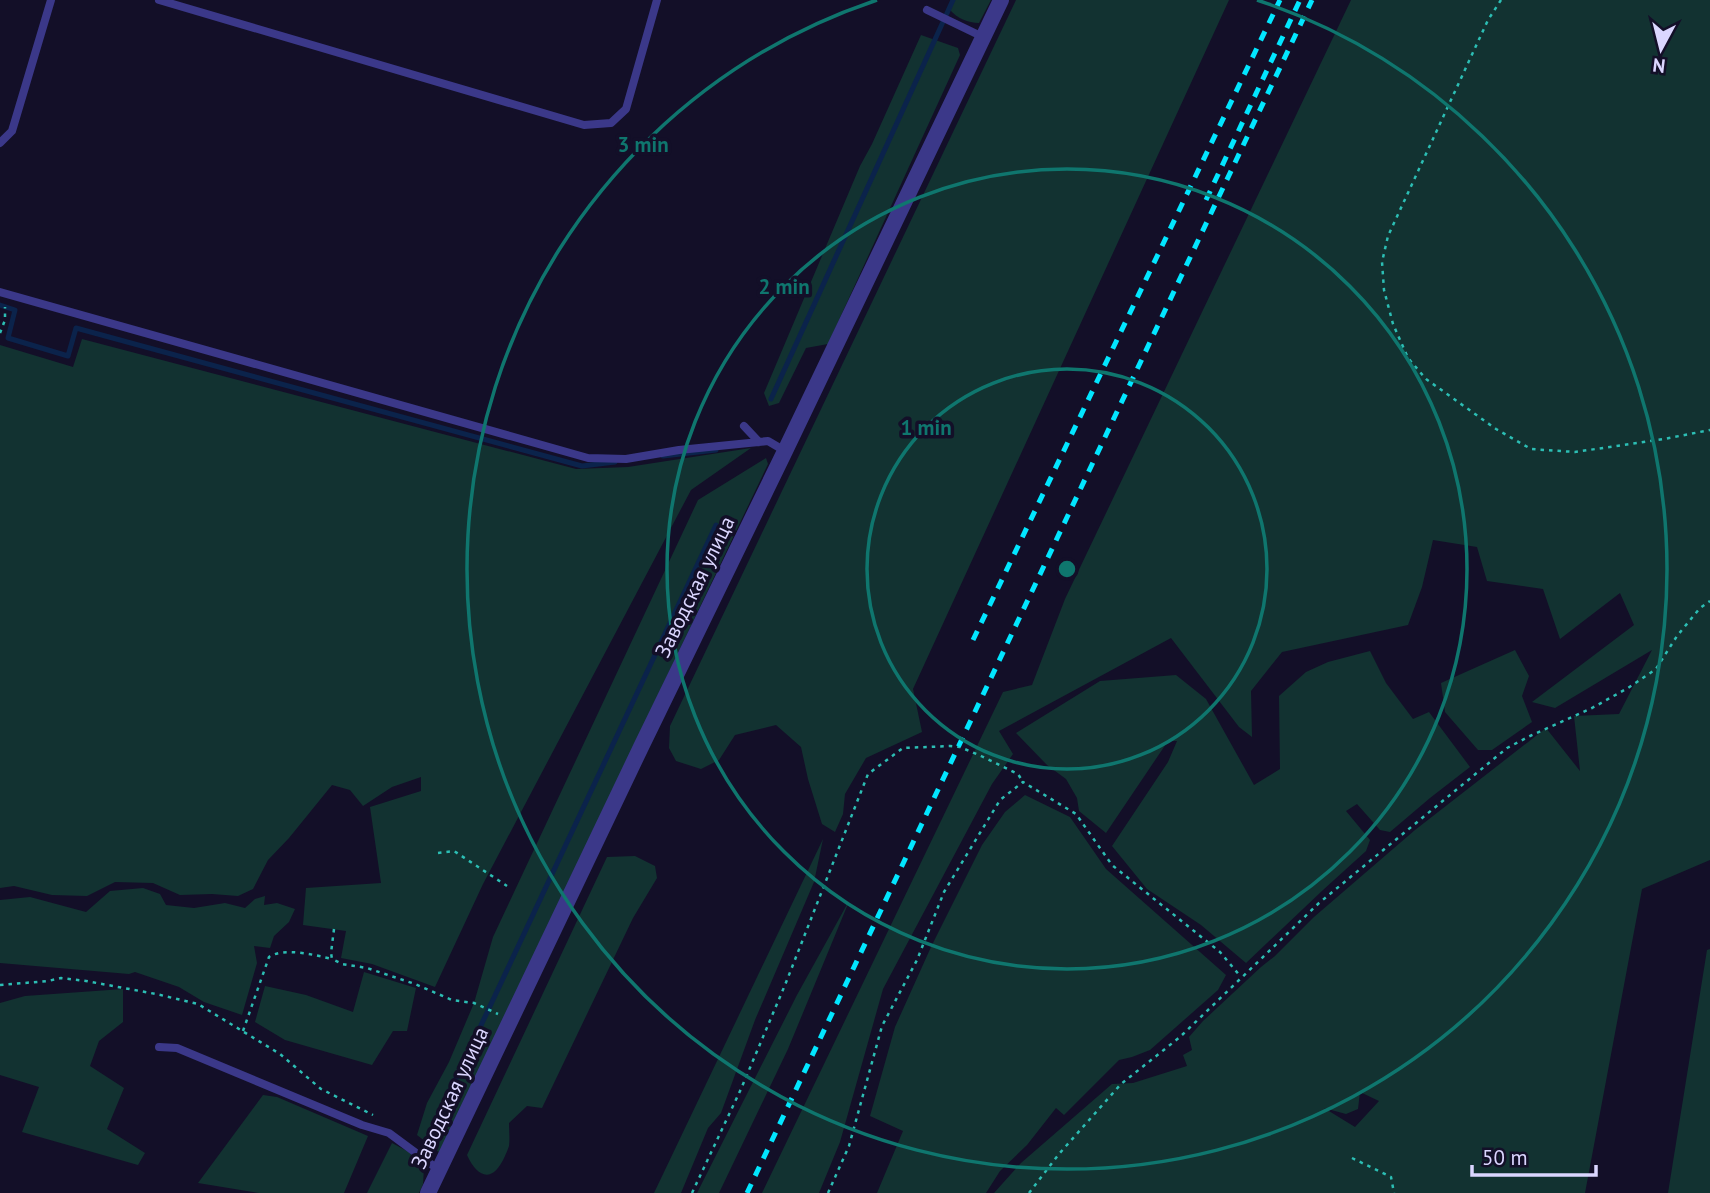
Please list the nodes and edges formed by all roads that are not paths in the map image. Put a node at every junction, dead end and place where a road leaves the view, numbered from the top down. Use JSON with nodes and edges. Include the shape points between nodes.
{"nodes":[{"id":1,"x":51,"y":0,"type":"edge"},
{"id":2,"x":159,"y":0,"type":"edge"},
{"id":3,"x":657,"y":0,"type":"edge"},
{"id":4,"x":1001,"y":0,"type":"edge"},
{"id":5,"x":927,"y":10,"type":"dead end"},
{"id":6,"x":983,"y":37,"type":"junction"},
{"id":7,"x":0,"y":143,"type":"edge"},
{"id":8,"x":3,"y":293,"type":"edge"},
{"id":9,"x":744,"y":426,"type":"dead end"},
{"id":10,"x":759,"y":442,"type":"junction"},
{"id":11,"x":785,"y":451,"type":"junction"},
{"id":12,"x":159,"y":1047,"type":"dead end"},
{"id":13,"x":439,"y":1170,"type":"junction"},
{"id":14,"x":431,"y":1192,"type":"edge"}],
"edges":[{"from":1,"to":7,"type":"lane","via":[[12,131]]},
{"from":2,"to":3,"type":"lane","via":[[584,125],[611,123],[626,109]]},
{"from":4,"to":6,"type":"street","name":"Заводская улица"},
{"from":5,"to":6,"type":"lane"},
{"from":6,"to":11,"type":"street","name":"Заводская улица"},
{"from":8,"to":10,"type":"lane","via":[[588,458],[626,459]]},
{"from":9,"to":10,"type":"lane"},
{"from":10,"to":11,"type":"lane","via":[[768,441]]},
{"from":11,"to":13,"type":"street","name":"Заводская улица"},
{"from":12,"to":13,"type":"lane","via":[[177,1048],[389,1133]]},
{"from":13,"to":14,"type":"street","name":"Заводская улица"}]}
